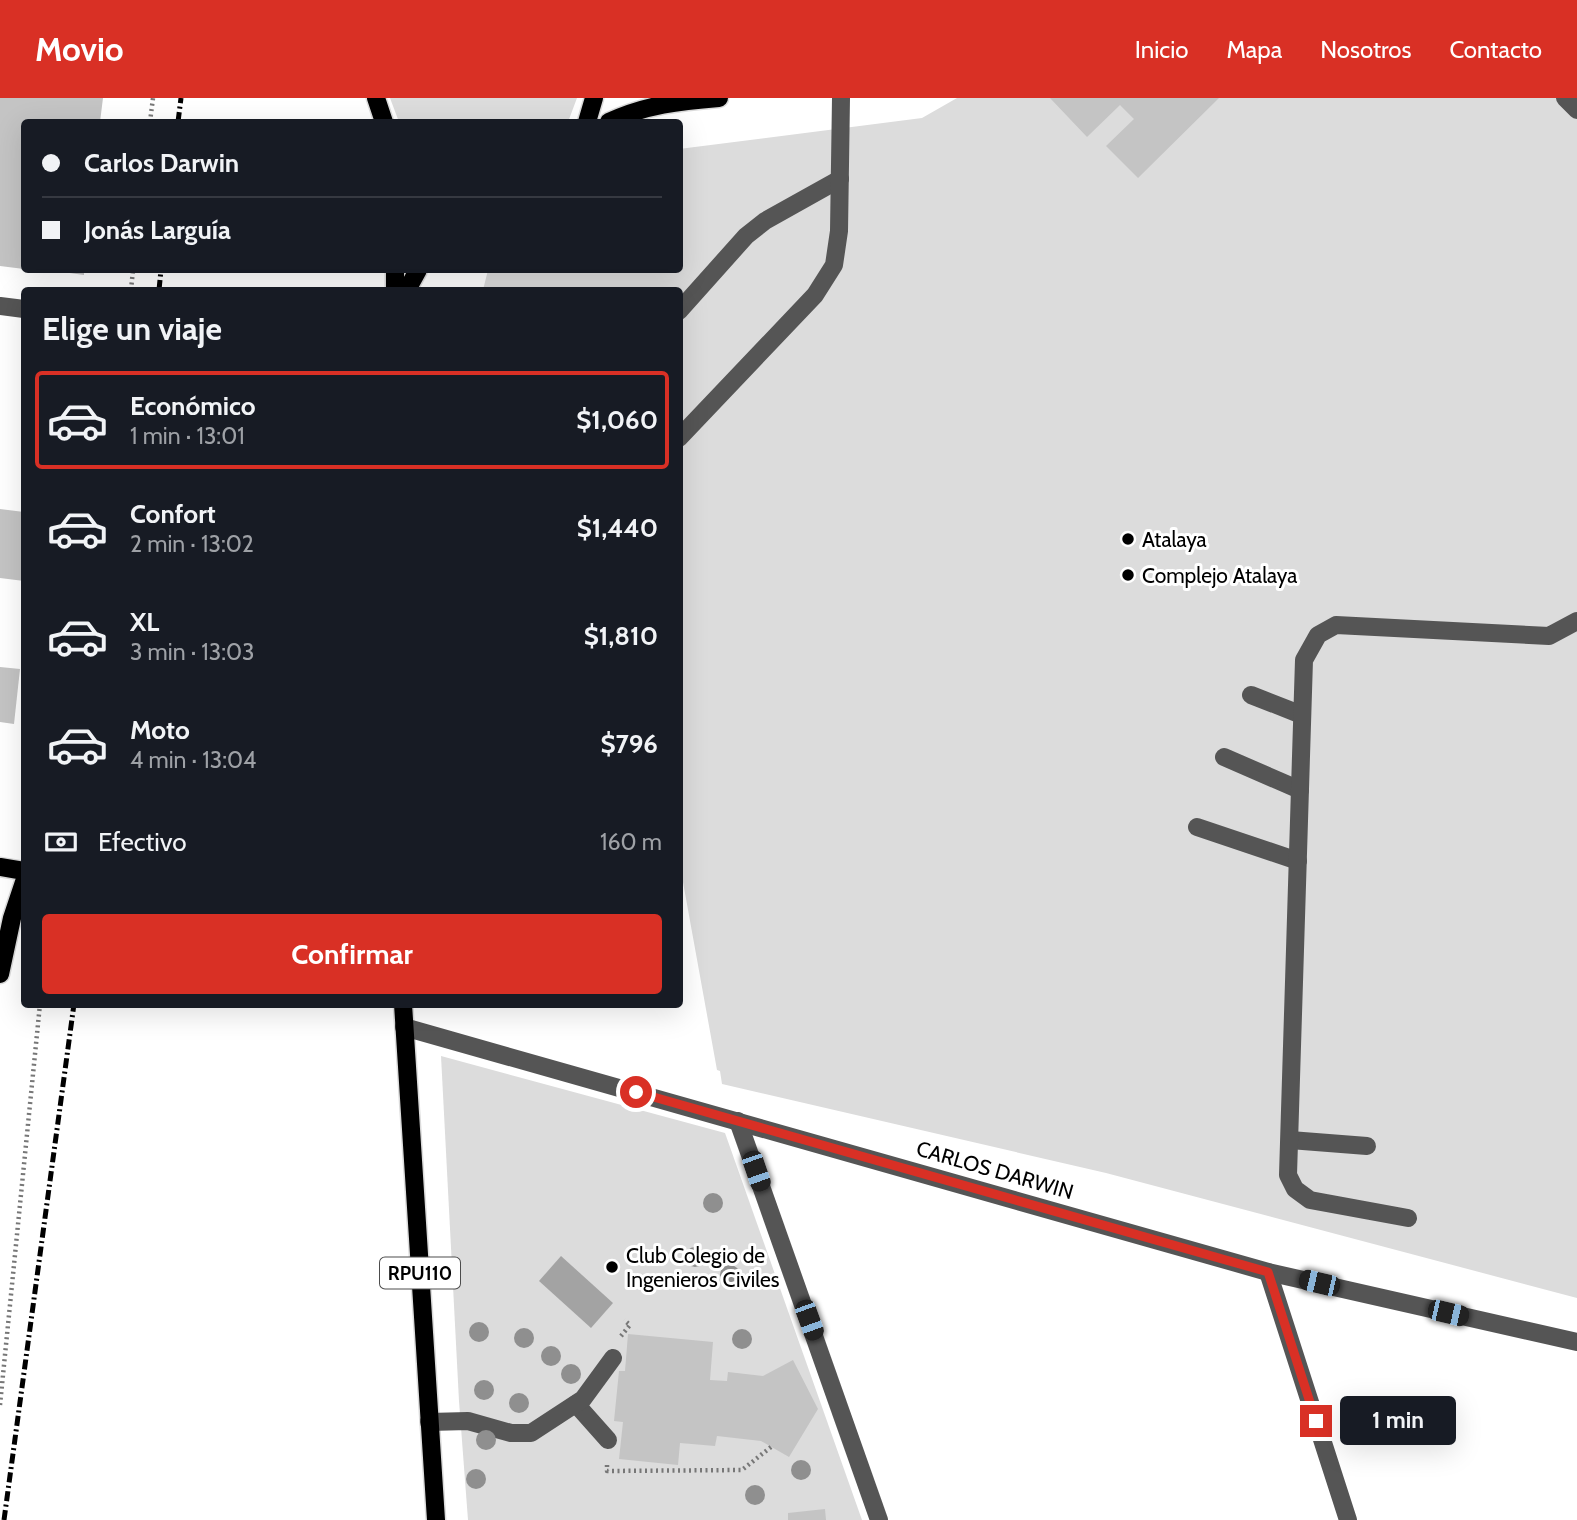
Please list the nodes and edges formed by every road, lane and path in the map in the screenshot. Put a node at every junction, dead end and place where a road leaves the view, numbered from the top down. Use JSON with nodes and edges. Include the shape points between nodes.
{"nodes":[{"id":1,"x":153,"y":98,"type":"edge"},
{"id":2,"x":376,"y":98,"type":"edge"},
{"id":3,"x":594,"y":98,"type":"edge"},
{"id":4,"x":719,"y":98,"type":"edge"},
{"id":5,"x":841,"y":98,"type":"edge"},
{"id":6,"x":1565,"y":98,"type":"edge"},
{"id":7,"x":1577,"y":110,"type":"edge"},
{"id":8,"x":150,"y":119,"type":"edge"},
{"id":9,"x":382,"y":119,"type":"edge"},
{"id":10,"x":588,"y":119,"type":"edge"},
{"id":11,"x":616,"y":119,"type":"edge"},
{"id":12,"x":840,"y":179,"type":"junction"},
{"id":13,"x":0,"y":306,"type":"edge"},
{"id":14,"x":683,"y":307,"type":"edge"},
{"id":15,"x":21,"y":309,"type":"edge"},
{"id":16,"x":683,"y":434,"type":"edge"},
{"id":17,"x":1577,"y":621,"type":"edge"},
{"id":18,"x":1251,"y":695,"type":"dead end"},
{"id":19,"x":1302,"y":715,"type":"junction"},
{"id":20,"x":1224,"y":757,"type":"dead end"},
{"id":21,"x":1300,"y":790,"type":"junction"},
{"id":22,"x":1197,"y":827,"type":"dead end"},
{"id":23,"x":1298,"y":861,"type":"junction"},
{"id":24,"x":0,"y":867,"type":"edge"},
{"id":25,"x":21,"y":870,"type":"edge"},
{"id":26,"x":21,"y":889,"type":"edge"},
{"id":27,"x":0,"y":965,"type":"edge"},
{"id":28,"x":40,"y":1008,"type":"edge"},
{"id":29,"x":403,"y":1008,"type":"edge"},
{"id":30,"x":404,"y":1027,"type":"junction"},
{"id":31,"x":738,"y":1121,"type":"junction"},
{"id":32,"x":1290,"y":1140,"type":"junction"},
{"id":33,"x":1367,"y":1146,"type":"dead end"},
{"id":34,"x":1408,"y":1218,"type":"dead end"},
{"id":35,"x":1268,"y":1272,"type":"junction"},
{"id":36,"x":1577,"y":1342,"type":"edge"},
{"id":37,"x":613,"y":1358,"type":"dead end"},
{"id":38,"x":0,"y":1405,"type":"edge"},
{"id":39,"x":576,"y":1405,"type":"junction"},
{"id":40,"x":429,"y":1422,"type":"junction"},
{"id":41,"x":608,"y":1440,"type":"joint"},
{"id":42,"x":771,"y":1447,"type":"dead end"},
{"id":43,"x":436,"y":1520,"type":"edge"},
{"id":44,"x":879,"y":1520,"type":"edge"},
{"id":45,"x":1349,"y":1520,"type":"edge"}],
"edges":[{"from":1,"to":8,"type":"path"},
{"from":2,"to":9,"type":"main road"},
{"from":3,"to":10,"type":"main road"},
{"from":4,"to":11,"type":"main road","via":[[673,101]]},
{"from":5,"to":12,"type":"street"},
{"from":6,"to":7,"type":"street"},
{"from":12,"to":14,"type":"street","via":[[756,229]]},
{"from":12,"to":16,"type":"street","via":[[834,265],[815,295]]},
{"from":13,"to":15,"type":"street"},
{"from":17,"to":19,"type":"street","via":[[1549,636],[1336,625],[1318,635],[1304,660]]},
{"from":18,"to":19,"type":"street"},
{"from":19,"to":21,"type":"street"},
{"from":20,"to":21,"type":"street"},
{"from":21,"to":23,"type":"street"},
{"from":22,"to":23,"type":"street"},
{"from":23,"to":32,"type":"street"},
{"from":24,"to":25,"type":"main road"},
{"from":26,"to":27,"type":"main road"},
{"from":28,"to":38,"type":"path"},
{"from":29,"to":30,"type":"main road","number":"RPU110"},
{"from":30,"to":31,"type":"street","name":"CARLOS DARWIN"},
{"from":30,"to":40,"type":"main road","number":"RPU110"},
{"from":31,"to":35,"type":"street","name":"CARLOS DARWIN"},
{"from":31,"to":44,"type":"street"},
{"from":32,"to":33,"type":"street"},
{"from":32,"to":34,"type":"street","via":[[1289,1175],[1295,1189],[1310,1200]]},
{"from":35,"to":36,"type":"street","name":"CARLOS DARWIN"},
{"from":35,"to":45,"type":"street"},
{"from":37,"to":39,"type":"street"},
{"from":39,"to":40,"type":"street","via":[[531,1433],[511,1433],[468,1421]]},
{"from":39,"to":41,"type":"street"},
{"from":40,"to":43,"type":"main road","number":"RPU110"},
{"from":41,"to":42,"type":"path","via":[[607,1471],[742,1470]]}]}
